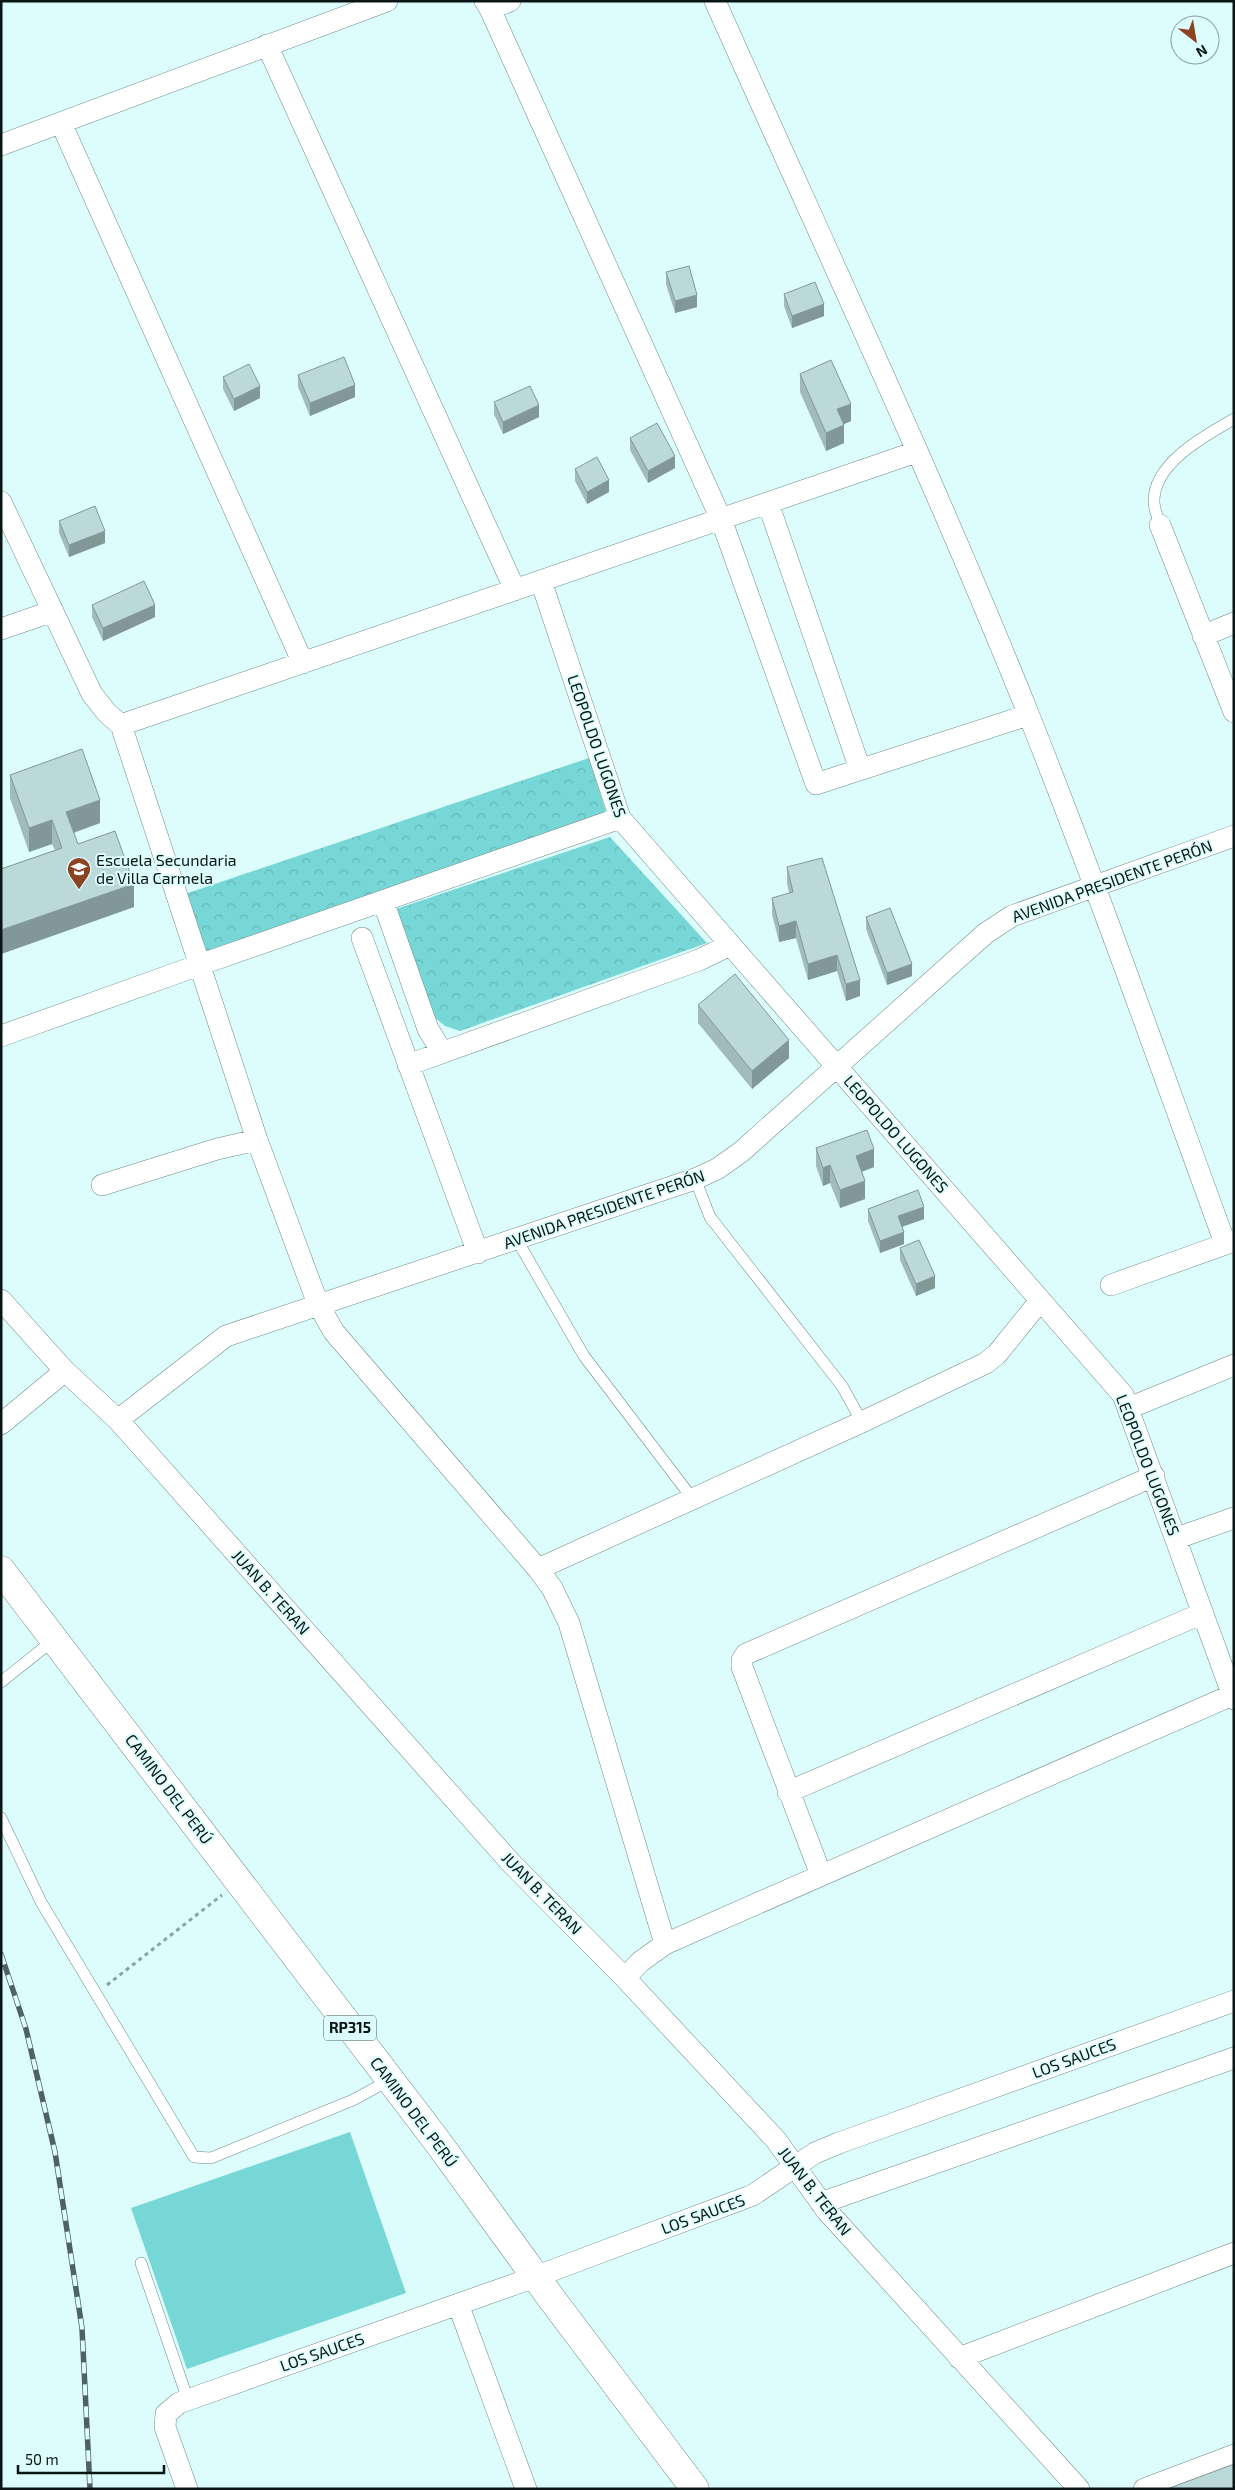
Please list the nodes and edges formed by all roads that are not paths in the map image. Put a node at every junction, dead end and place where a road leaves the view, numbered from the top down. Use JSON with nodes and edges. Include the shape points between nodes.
{"nodes":[{"id":1,"x":387,"y":1,"type":"edge"},
{"id":2,"x":715,"y":1,"type":"edge"},
{"id":3,"x":495,"y":4,"type":"edge"},
{"id":4,"x":267,"y":45,"type":"junction"},
{"id":5,"x":61,"y":123,"type":"junction"},
{"id":6,"x":1,"y":146,"type":"edge"},
{"id":7,"x":1234,"y":419,"type":"edge"},
{"id":8,"x":916,"y":452,"type":"junction"},
{"id":9,"x":1,"y":502,"type":"edge"},
{"id":10,"x":768,"y":503,"type":"junction"},
{"id":11,"x":721,"y":519,"type":"junction"},
{"id":12,"x":1160,"y":525,"type":"joint"},
{"id":13,"x":541,"y":581,"type":"junction"},
{"id":14,"x":515,"y":590,"type":"junction"},
{"id":15,"x":53,"y":611,"type":"junction"},
{"id":16,"x":1234,"y":623,"type":"edge"},
{"id":17,"x":1,"y":629,"type":"edge"},
{"id":18,"x":1203,"y":636,"type":"junction"},
{"id":19,"x":303,"y":663,"type":"junction"},
{"id":20,"x":1234,"y":712,"type":"edge"},
{"id":21,"x":1028,"y":715,"type":"junction"},
{"id":22,"x":121,"y":725,"type":"junction"},
{"id":23,"x":860,"y":769,"type":"junction"},
{"id":24,"x":620,"y":818,"type":"junction"},
{"id":25,"x":1234,"y":836,"type":"edge"},
{"id":26,"x":1095,"y":887,"type":"junction"},
{"id":27,"x":383,"y":901,"type":"junction"},
{"id":28,"x":362,"y":938,"type":"dead end"},
{"id":29,"x":730,"y":945,"type":"junction"},
{"id":30,"x":199,"y":965,"type":"junction"},
{"id":31,"x":1,"y":1036,"type":"edge"},
{"id":32,"x":442,"y":1052,"type":"junction"},
{"id":33,"x":408,"y":1065,"type":"junction"},
{"id":34,"x":837,"y":1066,"type":"junction"},
{"id":35,"x":257,"y":1140,"type":"junction"},
{"id":36,"x":695,"y":1179,"type":"junction"},
{"id":37,"x":102,"y":1185,"type":"dead end"},
{"id":38,"x":517,"y":1240,"type":"junction"},
{"id":39,"x":1230,"y":1242,"type":"edge"},
{"id":40,"x":478,"y":1253,"type":"junction"},
{"id":41,"x":1112,"y":1285,"type":"dead end"},
{"id":42,"x":1,"y":1300,"type":"edge"},
{"id":43,"x":1039,"y":1302,"type":"junction"},
{"id":44,"x":318,"y":1304,"type":"junction"},
{"id":45,"x":1234,"y":1365,"type":"edge"},
{"id":46,"x":65,"y":1372,"type":"junction"},
{"id":47,"x":1129,"y":1408,"type":"junction"},
{"id":48,"x":118,"y":1420,"type":"junction"},
{"id":49,"x":862,"y":1422,"type":"junction"},
{"id":50,"x":1,"y":1424,"type":"edge"},
{"id":51,"x":1154,"y":1476,"type":"junction"},
{"id":52,"x":692,"y":1498,"type":"junction"},
{"id":53,"x":1234,"y":1518,"type":"edge"},
{"id":54,"x":1176,"y":1538,"type":"junction"},
{"id":55,"x":538,"y":1569,"type":"junction"},
{"id":56,"x":1,"y":1570,"type":"edge"},
{"id":57,"x":1203,"y":1613,"type":"junction"},
{"id":58,"x":55,"y":1639,"type":"junction"},
{"id":59,"x":1,"y":1682,"type":"edge"},
{"id":60,"x":1233,"y":1697,"type":"edge"},
{"id":61,"x":788,"y":1792,"type":"junction"},
{"id":62,"x":1,"y":1818,"type":"edge"},
{"id":63,"x":821,"y":1875,"type":"junction"},
{"id":64,"x":665,"y":1944,"type":"junction"},
{"id":65,"x":625,"y":1978,"type":"junction"},
{"id":66,"x":1234,"y":2001,"type":"edge"},
{"id":67,"x":1234,"y":2058,"type":"edge"},
{"id":68,"x":390,"y":2080,"type":"junction"},
{"id":69,"x":794,"y":2166,"type":"junction"},
{"id":70,"x":821,"y":2203,"type":"junction"},
{"id":71,"x":1234,"y":2253,"type":"edge"},
{"id":72,"x":141,"y":2263,"type":"dead end"},
{"id":73,"x":535,"y":2276,"type":"junction"},
{"id":74,"x":458,"y":2304,"type":"junction"},
{"id":75,"x":960,"y":2358,"type":"junction"},
{"id":76,"x":188,"y":2400,"type":"junction"},
{"id":77,"x":1234,"y":2455,"type":"edge"},
{"id":78,"x":1069,"y":2487,"type":"edge"},
{"id":79,"x":187,"y":2489,"type":"edge"},
{"id":80,"x":526,"y":2489,"type":"edge"},
{"id":81,"x":695,"y":2489,"type":"edge"},
{"id":82,"x":1144,"y":2489,"type":"edge"}],
"edges":[{"from":1,"to":4,"type":"street"},
{"from":2,"to":8,"type":"street"},
{"from":3,"to":11,"type":"street"},
{"from":4,"to":5,"type":"street"},
{"from":4,"to":14,"type":"street"},
{"from":5,"to":6,"type":"street"},
{"from":5,"to":19,"type":"street"},
{"from":7,"to":12,"type":"lane","via":[[1190,447],[1163,473],[1156,486],[1153,503]]},
{"from":8,"to":10,"type":"street"},
{"from":8,"to":21,"type":"street"},
{"from":9,"to":15,"type":"street"},
{"from":10,"to":11,"type":"street"},
{"from":10,"to":23,"type":"street"},
{"from":11,"to":13,"type":"street"},
{"from":11,"to":23,"type":"street","via":[[816,784]]},
{"from":12,"to":18,"type":"street"},
{"from":13,"to":14,"type":"street"},
{"from":13,"to":24,"type":"street","name":"LEOPOLDO LUGONES"},
{"from":14,"to":19,"type":"street"},
{"from":15,"to":17,"type":"street"},
{"from":15,"to":22,"type":"street","via":[[92,694]]},
{"from":16,"to":18,"type":"street"},
{"from":18,"to":20,"type":"street"},
{"from":19,"to":22,"type":"street"},
{"from":21,"to":23,"type":"street"},
{"from":21,"to":26,"type":"street"},
{"from":22,"to":30,"type":"street"},
{"from":24,"to":27,"type":"street"},
{"from":24,"to":29,"type":"street","name":"LEOPOLDO LUGONES"},
{"from":25,"to":26,"type":"street","name":"AVENIDA PRESIDENTE PERÓN"},
{"from":26,"to":34,"type":"street","name":"AVENIDA PRESIDENTE PERÓN","via":[[1012,916],[986,933]]},
{"from":26,"to":39,"type":"street"},
{"from":27,"to":30,"type":"street"},
{"from":27,"to":32,"type":"street","via":[[428,1029]]},
{"from":28,"to":33,"type":"street"},
{"from":29,"to":32,"type":"street","via":[[699,960]]},
{"from":29,"to":34,"type":"street","name":"LEOPOLDO LUGONES"},
{"from":30,"to":31,"type":"street"},
{"from":30,"to":35,"type":"street"},
{"from":32,"to":33,"type":"street"},
{"from":33,"to":40,"type":"street"},
{"from":34,"to":36,"type":"street","name":"AVENIDA PRESIDENTE PERÓN","via":[[741,1152]]},
{"from":34,"to":43,"type":"street","name":"LEOPOLDO LUGONES"},
{"from":35,"to":37,"type":"street","via":[[217,1149]]},
{"from":35,"to":44,"type":"street"},
{"from":36,"to":38,"type":"street","name":"AVENIDA PRESIDENTE PERÓN"},
{"from":36,"to":49,"type":"lane","via":[[710,1217],[842,1386]]},
{"from":38,"to":40,"type":"street","name":"AVENIDA PRESIDENTE PERÓN"},
{"from":38,"to":52,"type":"lane","via":[[584,1356]]},
{"from":39,"to":41,"type":"street"},
{"from":40,"to":44,"type":"street","name":"AVENIDA PRESIDENTE PERÓN"},
{"from":42,"to":46,"type":"street","name":"JUAN B. TERAN"},
{"from":43,"to":47,"type":"street","name":"LEOPOLDO LUGONES","via":[[1115,1384]]},
{"from":43,"to":49,"type":"street","via":[[986,1363]]},
{"from":44,"to":48,"type":"street","name":"AVENIDA PRESIDENTE PERÓN","via":[[226,1336]]},
{"from":44,"to":55,"type":"street","via":[[334,1332]]},
{"from":45,"to":47,"type":"street"},
{"from":46,"to":48,"type":"street","name":"JUAN B. TERAN"},
{"from":46,"to":50,"type":"street"},
{"from":47,"to":51,"type":"street","name":"LEOPOLDO LUGONES"},
{"from":48,"to":65,"type":"street","name":"JUAN B. TERAN","via":[[511,1863]]},
{"from":49,"to":52,"type":"street"},
{"from":51,"to":54,"type":"street","name":"LEOPOLDO LUGONES"},
{"from":51,"to":61,"type":"street","via":[[746,1654],[742,1667]]},
{"from":52,"to":55,"type":"street"},
{"from":53,"to":54,"type":"street"},
{"from":54,"to":57,"type":"street","name":"LEOPOLDO LUGONES"},
{"from":55,"to":64,"type":"street","via":[[552,1588],[576,1641]]},
{"from":56,"to":58,"type":"main road","name":"CAMINO DEL PERÚ","number":"RP315"},
{"from":57,"to":60,"type":"street","name":"LEOPOLDO LUGONES"},
{"from":57,"to":61,"type":"street"},
{"from":58,"to":59,"type":"lane"},
{"from":58,"to":68,"type":"main road","name":"CAMINO DEL PERÚ","number":"RP315"},
{"from":60,"to":63,"type":"street"},
{"from":61,"to":63,"type":"street"},
{"from":62,"to":68,"type":"lane","via":[[41,1902],[194,2157],[211,2158],[353,2100]]},
{"from":63,"to":64,"type":"street"},
{"from":64,"to":65,"type":"street"},
{"from":65,"to":69,"type":"street","name":"JUAN B. TERAN","via":[[776,2140]]},
{"from":66,"to":69,"type":"street","name":"LOS SAUCES","via":[[839,2143]]},
{"from":67,"to":70,"type":"street"},
{"from":68,"to":73,"type":"main road","name":"CAMINO DEL PERÚ","number":"RP315"},
{"from":69,"to":70,"type":"street","name":"JUAN B. TERAN"},
{"from":69,"to":73,"type":"street","name":"LOS SAUCES","via":[[754,2195]]},
{"from":70,"to":75,"type":"street","name":"JUAN B. TERAN"},
{"from":71,"to":75,"type":"street"},
{"from":72,"to":76,"type":"lane"},
{"from":73,"to":74,"type":"street","name":"LOS SAUCES"},
{"from":73,"to":81,"type":"main road","name":"CAMINO DEL PERÚ","number":"RP315"},
{"from":74,"to":76,"type":"street","name":"LOS SAUCES"},
{"from":74,"to":80,"type":"street"},
{"from":75,"to":78,"type":"street","name":"JUAN B. TERAN"},
{"from":76,"to":79,"type":"street","name":"LOS SAUCES","via":[[166,2414],[165,2427]]},
{"from":77,"to":82,"type":"street"}]}
